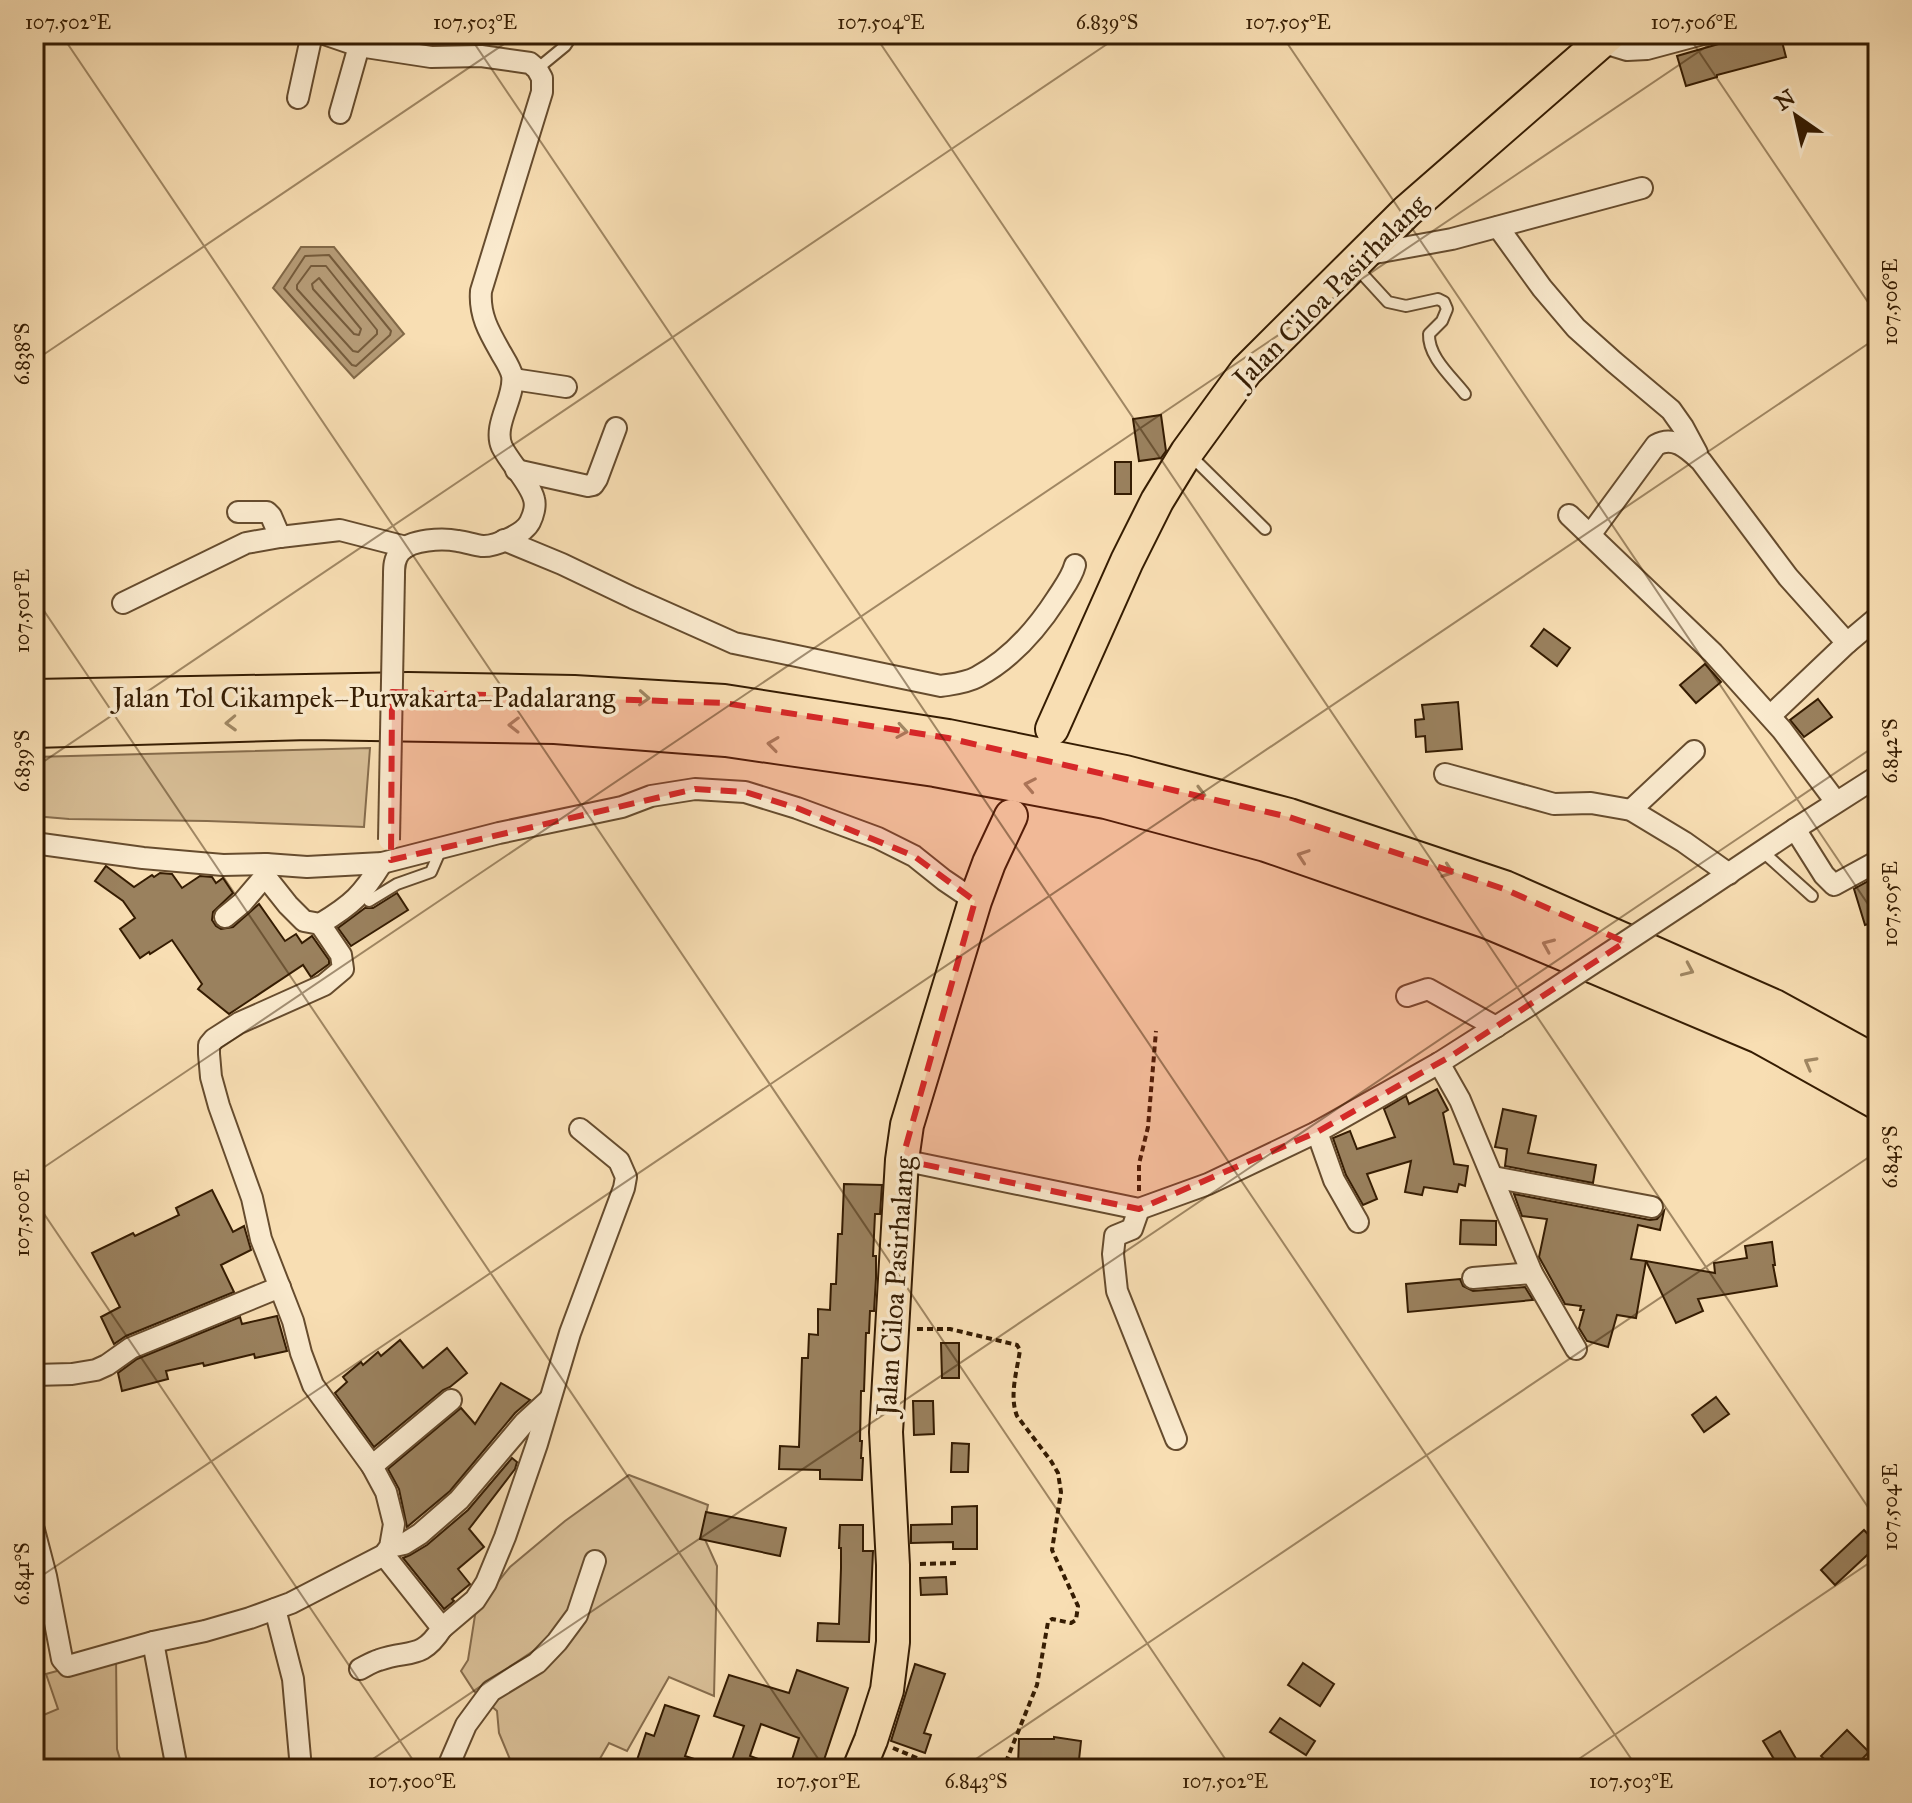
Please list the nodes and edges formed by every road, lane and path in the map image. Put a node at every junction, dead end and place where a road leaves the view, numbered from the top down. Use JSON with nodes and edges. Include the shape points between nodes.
{"nodes":[{"id":1,"x":312,"y":34,"type":"edge"},
{"id":2,"x":324,"y":34,"type":"edge"},
{"id":3,"x":573,"y":34,"type":"edge"},
{"id":4,"x":1703,"y":34,"type":"edge"},
{"id":5,"x":1605,"y":38,"type":"edge"},
{"id":6,"x":359,"y":46,"type":"junction"},
{"id":7,"x":537,"y":69,"type":"junction"},
{"id":8,"x":298,"y":98,"type":"dead end"},
{"id":9,"x":340,"y":113,"type":"dead end"},
{"id":10,"x":1642,"y":188,"type":"dead end"},
{"id":11,"x":1498,"y":227,"type":"junction"},
{"id":12,"x":1359,"y":260,"type":"junction"},
{"id":13,"x":513,"y":379,"type":"junction"},
{"id":14,"x":566,"y":387,"type":"dead end"},
{"id":15,"x":1465,"y":394,"type":"dead end"},
{"id":16,"x":616,"y":428,"type":"dead end"},
{"id":17,"x":1187,"y":452,"type":"junction"},
{"id":18,"x":1701,"y":461,"type":"junction"},
{"id":19,"x":516,"y":470,"type":"junction"},
{"id":20,"x":238,"y":512,"type":"dead end"},
{"id":21,"x":1569,"y":515,"type":"dead end"},
{"id":22,"x":1265,"y":529,"type":"dead end"},
{"id":23,"x":1590,"y":535,"type":"junction"},
{"id":24,"x":280,"y":537,"type":"junction"},
{"id":25,"x":504,"y":540,"type":"junction"},
{"id":26,"x":406,"y":547,"type":"junction"},
{"id":27,"x":1075,"y":565,"type":"dead end"},
{"id":28,"x":123,"y":603,"type":"dead end"},
{"id":29,"x":1878,"y":617,"type":"edge"},
{"id":30,"x":1847,"y":643,"type":"junction"},
{"id":31,"x":34,"y":698,"type":"edge"},
{"id":32,"x":1770,"y":716,"type":"junction"},
{"id":33,"x":34,"y":729,"type":"edge"},
{"id":34,"x":1052,"y":729,"type":"dead end"},
{"id":35,"x":1694,"y":751,"type":"dead end"},
{"id":36,"x":1445,"y":774,"type":"dead end"},
{"id":37,"x":1878,"y":776,"type":"edge"},
{"id":38,"x":1836,"y":802,"type":"junction"},
{"id":39,"x":1631,"y":810,"type":"junction"},
{"id":40,"x":1011,"y":816,"type":"dead end"},
{"id":41,"x":1795,"y":829,"type":"junction"},
{"id":42,"x":34,"y":843,"type":"edge"},
{"id":43,"x":441,"y":847,"type":"junction"},
{"id":44,"x":1762,"y":851,"type":"junction"},
{"id":45,"x":387,"y":854,"type":"junction"},
{"id":46,"x":1878,"y":861,"type":"edge"},
{"id":47,"x":266,"y":870,"type":"junction"},
{"id":48,"x":1729,"y":874,"type":"junction"},
{"id":49,"x":1812,"y":896,"type":"dead end"},
{"id":50,"x":369,"y":901,"type":"dead end"},
{"id":51,"x":975,"y":901,"type":"junction"},
{"id":52,"x":225,"y":917,"type":"dead end"},
{"id":53,"x":320,"y":924,"type":"junction"},
{"id":54,"x":1407,"y":996,"type":"dead end"},
{"id":55,"x":1496,"y":1027,"type":"junction"},
{"id":56,"x":1156,"y":1031,"type":"dead end"},
{"id":57,"x":1439,"y":1063,"type":"junction"},
{"id":58,"x":1878,"y":1065,"type":"edge"},
{"id":59,"x":1878,"y":1101,"type":"edge"},
{"id":60,"x":580,"y":1129,"type":"dead end"},
{"id":61,"x":1317,"y":1132,"type":"junction"},
{"id":62,"x":902,"y":1160,"type":"junction"},
{"id":63,"x":1493,"y":1177,"type":"junction"},
{"id":64,"x":1652,"y":1207,"type":"dead end"},
{"id":65,"x":1139,"y":1209,"type":"junction"},
{"id":66,"x":1358,"y":1222,"type":"dead end"},
{"id":67,"x":1532,"y":1273,"type":"junction"},
{"id":68,"x":1473,"y":1278,"type":"dead end"},
{"id":69,"x":280,"y":1287,"type":"junction"},
{"id":70,"x":892,"y":1329,"type":"junction"},
{"id":71,"x":1576,"y":1349,"type":"dead end"},
{"id":72,"x":34,"y":1375,"type":"edge"},
{"id":73,"x":451,"y":1400,"type":"dead end"},
{"id":74,"x":550,"y":1400,"type":"junction"},
{"id":75,"x":1176,"y":1439,"type":"dead end"},
{"id":76,"x":372,"y":1466,"type":"junction"},
{"id":77,"x":34,"y":1530,"type":"edge"},
{"id":78,"x":387,"y":1551,"type":"junction"},
{"id":79,"x":595,"y":1561,"type":"dead end"},
{"id":80,"x":959,"y":1563,"type":"dead end"},
{"id":81,"x":893,"y":1565,"type":"junction"},
{"id":82,"x":40,"y":1577,"type":"edge"},
{"id":83,"x":275,"y":1609,"type":"junction"},
{"id":84,"x":442,"y":1628,"type":"junction"},
{"id":85,"x":153,"y":1642,"type":"junction"},
{"id":86,"x":360,"y":1669,"type":"dead end"},
{"id":87,"x":865,"y":1754,"type":"edge"},
{"id":88,"x":177,"y":1769,"type":"edge"},
{"id":89,"x":301,"y":1769,"type":"edge"},
{"id":90,"x":447,"y":1769,"type":"edge"},
{"id":91,"x":943,"y":1769,"type":"edge"},
{"id":92,"x":1003,"y":1769,"type":"edge"}],
"edges":[{"from":1,"to":8,"type":"street"},
{"from":2,"to":6,"type":"street"},
{"from":3,"to":7,"type":"lane"},
{"from":4,"to":5,"type":"street","via":[[1627,50]]},
{"from":5,"to":12,"type":"main road","name":"Jalan Ciloa Pasirhalang","via":[[1429,191]]},
{"from":6,"to":7,"type":"street","via":[[431,57],[481,56],[530,63]]},
{"from":6,"to":9,"type":"street"},
{"from":7,"to":13,"type":"street","via":[[542,92],[480,303]]},
{"from":10,"to":11,"type":"street"},
{"from":11,"to":12,"type":"street"},
{"from":11,"to":18,"type":"street","via":[[1576,328],[1671,410]]},
{"from":12,"to":15,"type":"lane","via":[[1388,302],[1444,302],[1447,309],[1429,341]]},
{"from":12,"to":17,"type":"main road","name":"Jalan Ciloa Pasirhalang","via":[[1246,371]]},
{"from":13,"to":14,"type":"street"},
{"from":13,"to":19,"type":"street","via":[[500,442]]},
{"from":16,"to":19,"type":"street","via":[[593,485]]},
{"from":17,"to":22,"type":"lane"},
{"from":17,"to":34,"type":"main road","name":"Jalan Ciloa Pasirhalang","via":[[1127,561]]},
{"from":18,"to":23,"type":"street","via":[[1674,441],[1656,445]]},
{"from":18,"to":30,"type":"street","via":[[1788,577]]},
{"from":19,"to":25,"type":"street","via":[[535,508],[523,532]]},
{"from":20,"to":24,"type":"street","via":[[267,512]]},
{"from":21,"to":23,"type":"street"},
{"from":23,"to":32,"type":"street","via":[[1713,653]]},
{"from":24,"to":26,"type":"street","via":[[340,530]]},
{"from":24,"to":28,"type":"street","via":[[246,543]]},
{"from":25,"to":26,"type":"street","via":[[484,546],[426,541]]},
{"from":25,"to":27,"type":"street","via":[[734,643],[941,686],[975,678],[1021,645]]},
{"from":26,"to":45,"type":"street","bridge":true,"via":[[395,560],[394,575]]},
{"from":29,"to":30,"type":"street"},
{"from":30,"to":32,"type":"street"},
{"from":31,"to":58,"type":"highway","name":"Jalan Tol Cikampek–Purwakarta–Padalarang","one_way":true,"via":[[408,691],[574,694],[724,703],[948,738],[1125,774],[1289,817],[1504,889],[1774,1008]]},
{"from":32,"to":38,"type":"street"},
{"from":59,"to":33,"type":"highway","name":"Jalan Tol Cikampek–Purwakarta–Padalarang","one_way":true,"via":[[1760,1035],[1488,920],[1266,843],[1106,800],[935,768],[726,738],[571,726],[309,721]]},
{"from":35,"to":39,"type":"street"},
{"from":36,"to":39,"type":"street","via":[[1554,804]]},
{"from":37,"to":38,"type":"street"},
{"from":38,"to":41,"type":"street"},
{"from":39,"to":48,"type":"street"},
{"from":40,"to":51,"type":"main road","name":"Jalan Ciloa Pasirhalang"},
{"from":41,"to":44,"type":"street"},
{"from":41,"to":46,"type":"street","via":[[1834,885]]},
{"from":42,"to":47,"type":"street"},
{"from":43,"to":45,"type":"street"},
{"from":43,"to":50,"type":"lane","via":[[431,872]]},
{"from":43,"to":51,"type":"street","via":[[651,796],[695,789],[745,792],[878,838],[914,856]]},
{"from":44,"to":48,"type":"street"},
{"from":44,"to":49,"type":"lane"},
{"from":45,"to":47,"type":"street"},
{"from":45,"to":53,"type":"street","via":[[356,899]]},
{"from":47,"to":52,"type":"street"},
{"from":47,"to":53,"type":"street","via":[[288,905],[304,921]]},
{"from":48,"to":55,"type":"street","bridge":true},
{"from":51,"to":62,"type":"main road","name":"Jalan Ciloa Pasirhalang","via":[[907,1125]]},
{"from":53,"to":69,"type":"street","via":[[341,955],[343,969],[324,985],[239,1023],[209,1045],[219,1106]]},
{"from":54,"to":55,"type":"street","via":[[1428,989]]},
{"from":55,"to":57,"type":"street"},
{"from":56,"to":65,"type":"path","via":[[1148,1127],[1139,1164]]},
{"from":57,"to":61,"type":"street"},
{"from":57,"to":63,"type":"street"},
{"from":60,"to":74,"type":"street","via":[[619,1161],[626,1177]]},
{"from":61,"to":65,"type":"street","via":[[1208,1184]]},
{"from":61,"to":66,"type":"street","via":[[1334,1180]]},
{"from":62,"to":65,"type":"street"},
{"from":62,"to":70,"type":"main road","name":"Jalan Ciloa Pasirhalang"},
{"from":63,"to":64,"type":"street"},
{"from":63,"to":67,"type":"street"},
{"from":65,"to":75,"type":"street","via":[[1132,1229],[1115,1236],[1117,1291]]},
{"from":67,"to":68,"type":"street"},
{"from":67,"to":71,"type":"street"},
{"from":69,"to":72,"type":"street","via":[[131,1348],[96,1370]]},
{"from":69,"to":76,"type":"street","via":[[313,1385]]},
{"from":70,"to":81,"type":"main road","name":"Jalan Ciloa Pasirhalang","via":[[886,1432]]},
{"from":70,"to":92,"type":"path","via":[[950,1329],[1017,1345],[1014,1410],[1058,1473],[1061,1492],[1052,1550],[1078,1606],[1076,1620],[1048,1622],[1037,1685]]},
{"from":73,"to":76,"type":"street"},
{"from":74,"to":78,"type":"street","via":[[459,1500],[420,1534]]},
{"from":74,"to":84,"type":"street","via":[[486,1583],[475,1600]]},
{"from":76,"to":78,"type":"street","via":[[394,1524]]},
{"from":77,"to":82,"type":"street"},
{"from":78,"to":83,"type":"street"},
{"from":78,"to":84,"type":"street"},
{"from":79,"to":90,"type":"street","via":[[577,1615],[537,1663],[491,1691],[466,1725]]},
{"from":80,"to":81,"type":"path"},
{"from":81,"to":87,"type":"main road","name":"Jalan Ciloa Pasirhalang","via":[[887,1690]]},
{"from":82,"to":85,"type":"street","via":[[68,1666]]},
{"from":83,"to":85,"type":"street"},
{"from":83,"to":89,"type":"street","via":[[293,1679]]},
{"from":84,"to":86,"type":"street","via":[[425,1649]]},
{"from":85,"to":88,"type":"street"},
{"from":87,"to":91,"type":"path"}]}
